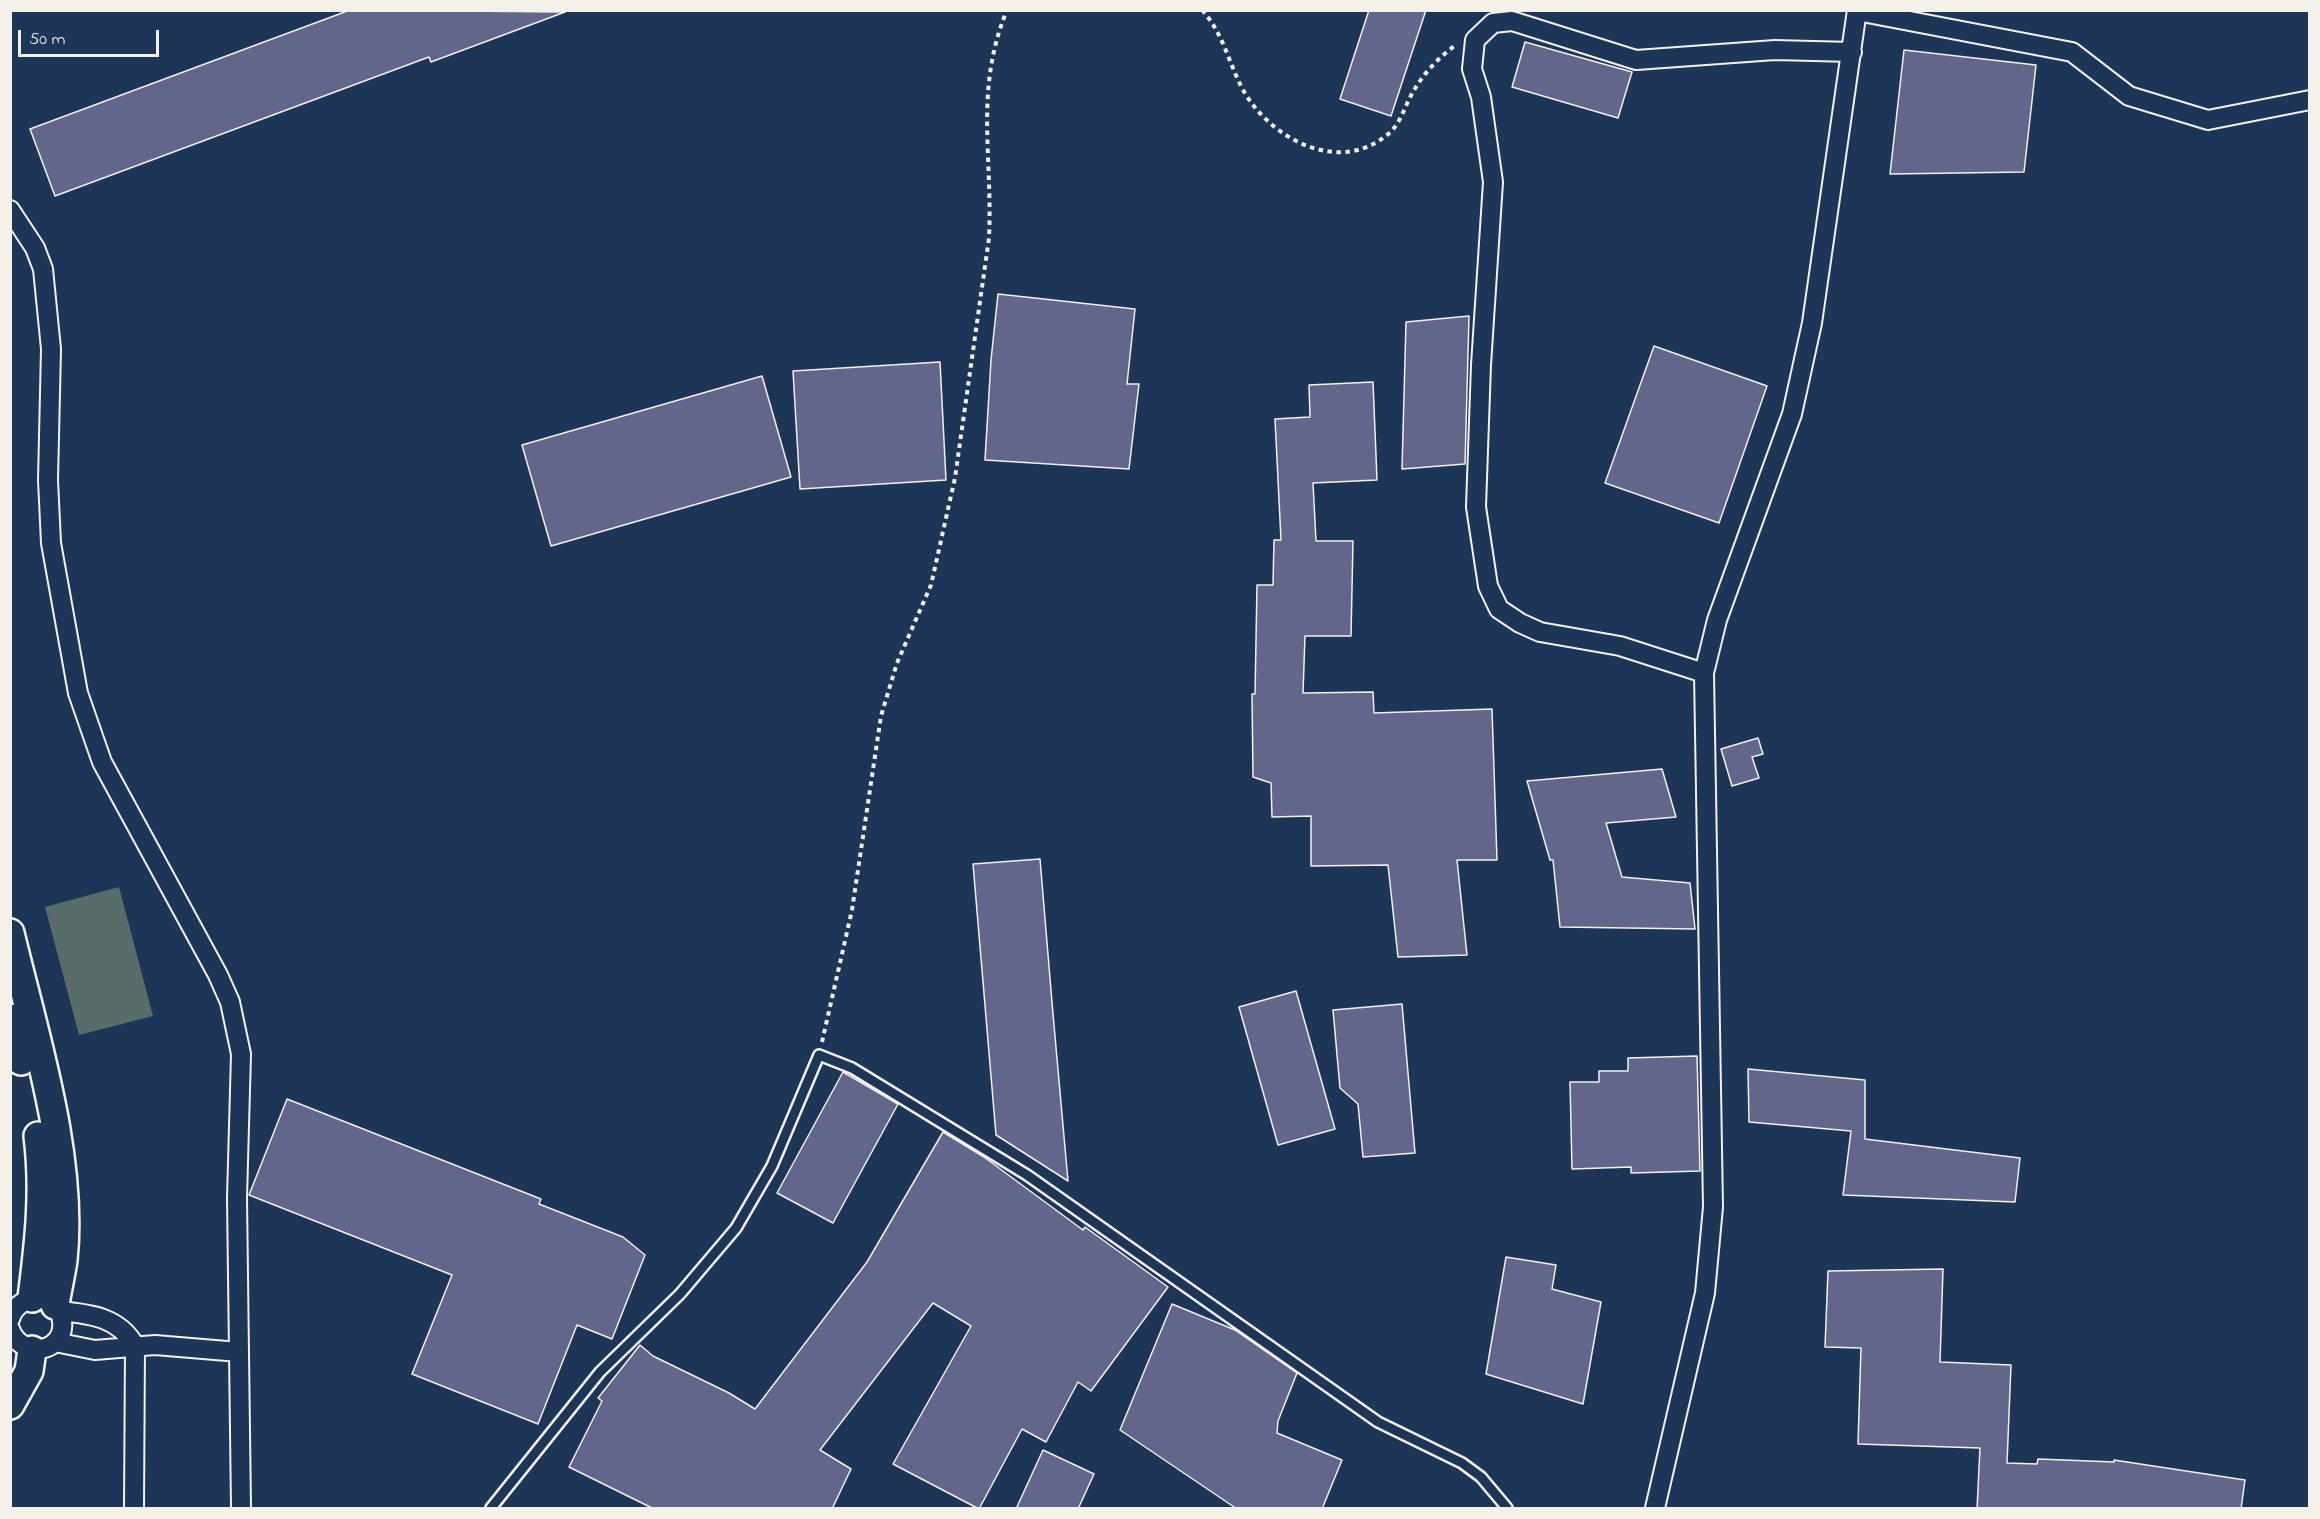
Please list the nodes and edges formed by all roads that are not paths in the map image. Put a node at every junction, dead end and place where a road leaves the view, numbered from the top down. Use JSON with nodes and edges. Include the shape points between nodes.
{"nodes":[{"id":1,"x":1857,"y":11,"type":"edge"},
{"id":2,"x":1852,"y":52,"type":"junction"},
{"id":3,"x":2310,"y":100,"type":"edge"},
{"id":4,"x":10,"y":210,"type":"edge"},
{"id":5,"x":10,"y":234,"type":"edge"},
{"id":6,"x":29,"y":238,"type":"junction"},
{"id":7,"x":1704,"y":673,"type":"junction"},
{"id":8,"x":10,"y":933,"type":"edge"},
{"id":9,"x":10,"y":1018,"type":"edge"},
{"id":10,"x":26,"y":1325,"type":"edge"},
{"id":11,"x":135,"y":1346,"type":"junction"},
{"id":12,"x":239,"y":1352,"type":"junction"},
{"id":13,"x":10,"y":1405,"type":"edge"},
{"id":14,"x":134,"y":1509,"type":"edge"},
{"id":15,"x":241,"y":1509,"type":"edge"},
{"id":16,"x":491,"y":1509,"type":"edge"},
{"id":17,"x":1507,"y":1509,"type":"edge"},
{"id":18,"x":1655,"y":1509,"type":"edge"}],
"edges":[{"from":1,"to":2,"type":"street"},
{"from":1,"to":3,"type":"street","via":[[2072,52],[2129,96],[2208,120]]},
{"from":2,"to":7,"type":"street","via":[[1803,368],[1792,414],[1717,620]]},
{"from":2,"to":7,"type":"street","via":[[1775,50],[1636,60],[1512,21],[1493,23],[1475,40],[1472,69],[1481,97],[1493,182],[1476,507],[1488,586],[1499,609],[1540,632],[1620,646]]},
{"from":4,"to":6,"type":"street"},
{"from":5,"to":6,"type":"street"},
{"from":6,"to":12,"type":"street","via":[[43,269],[51,349],[51,543],[78,693],[102,762],[218,975],[238,1027]]},
{"from":7,"to":18,"type":"street","via":[[1713,1207],[1705,1293]]},
{"from":8,"to":10,"type":"street","via":[[58,1145],[64,1227],[63,1260]]},
{"from":9,"to":10,"type":"street","via":[[41,1162],[41,1220]]},
{"from":10,"to":11,"type":"street","via":[[95,1350]]},
{"from":10,"to":11,"type":"street","via":[[95,1315],[120,1326]]},
{"from":10,"to":13,"type":"street","via":[[29,1371]]},
{"from":11,"to":12,"type":"street"},
{"from":11,"to":14,"type":"street"},
{"from":12,"to":15,"type":"street"},
{"from":16,"to":17,"type":"lane","via":[[600,1372],[680,1294],[736,1228],[772,1166],[819,1054],[852,1068],[1028,1174],[1378,1422],[1462,1463],[1481,1477]]}]}
